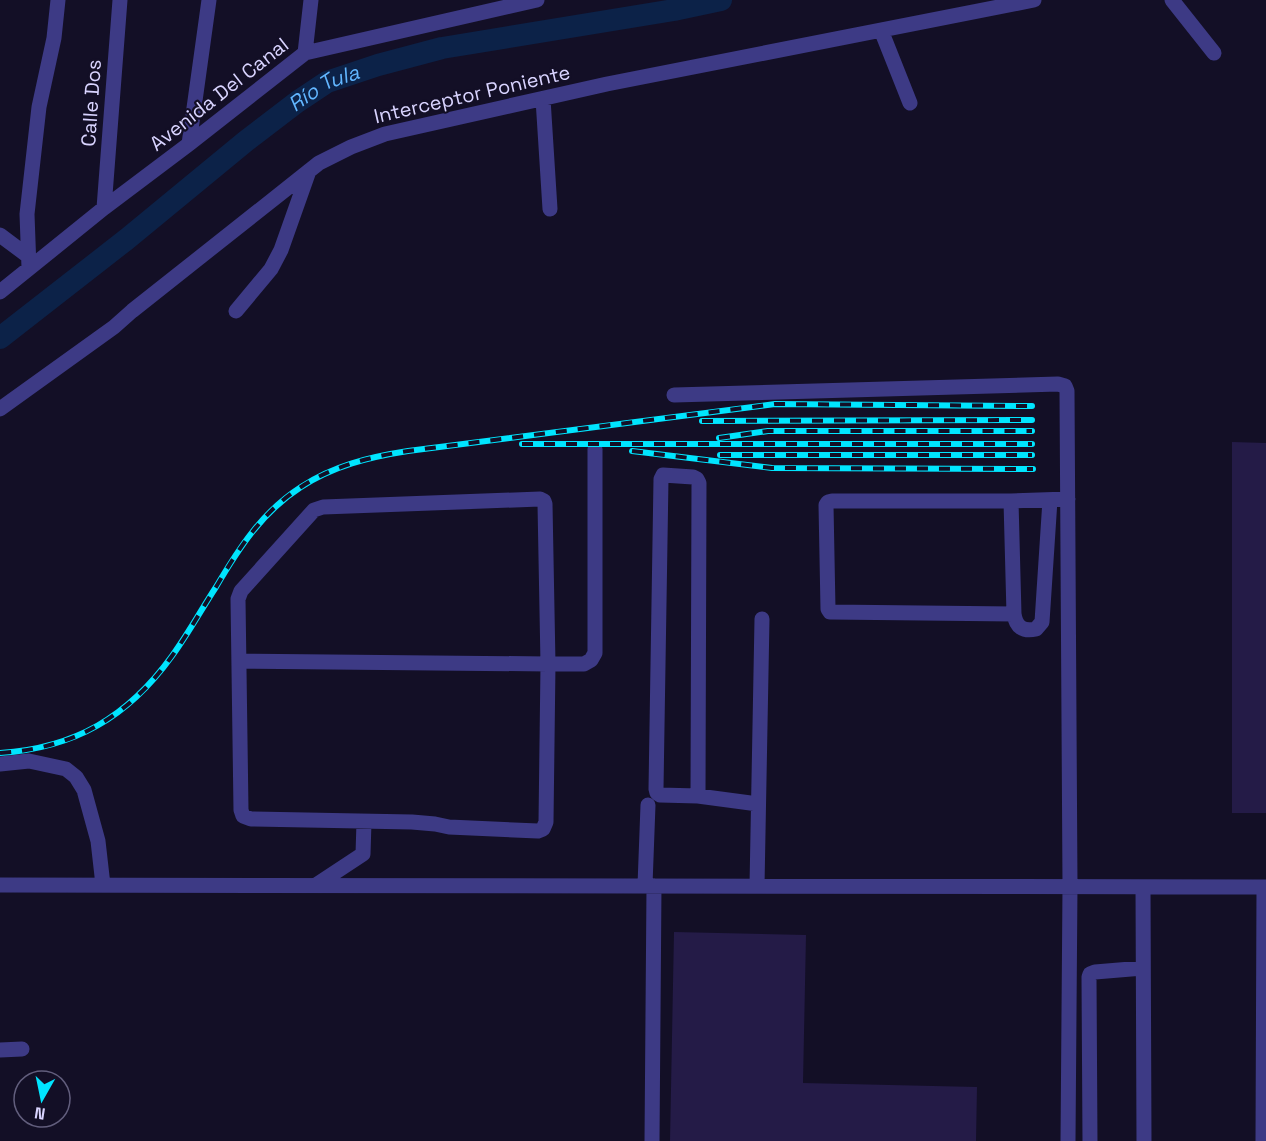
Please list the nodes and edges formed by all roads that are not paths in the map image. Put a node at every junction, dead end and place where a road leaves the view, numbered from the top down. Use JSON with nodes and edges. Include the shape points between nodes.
{"nodes":[{"id":1,"x":58,"y":0,"type":"edge"},
{"id":2,"x":120,"y":0,"type":"edge"},
{"id":3,"x":209,"y":0,"type":"edge"},
{"id":4,"x":311,"y":0,"type":"edge"},
{"id":5,"x":537,"y":0,"type":"edge"},
{"id":6,"x":1034,"y":0,"type":"edge"},
{"id":7,"x":1172,"y":0,"type":"edge"},
{"id":8,"x":880,"y":30,"type":"junction"},
{"id":9,"x":305,"y":53,"type":"junction"},
{"id":10,"x":1214,"y":53,"type":"dead end"},
{"id":11,"x":543,"y":99,"type":"junction"},
{"id":12,"x":910,"y":103,"type":"dead end"},
{"id":13,"x":189,"y":144,"type":"junction"},
{"id":14,"x":309,"y":171,"type":"junction"},
{"id":15,"x":104,"y":208,"type":"junction"},
{"id":16,"x":550,"y":209,"type":"dead end"},
{"id":17,"x":0,"y":235,"type":"edge"},
{"id":18,"x":29,"y":262,"type":"junction"},
{"id":19,"x":0,"y":292,"type":"edge"},
{"id":20,"x":236,"y":311,"type":"dead end"},
{"id":21,"x":674,"y":395,"type":"dead end"},
{"id":22,"x":0,"y":409,"type":"edge"},
{"id":23,"x":595,"y":449,"type":"dead end"},
{"id":24,"x":1068,"y":499,"type":"junction"},
{"id":25,"x":1050,"y":500,"type":"junction"},
{"id":26,"x":1011,"y":501,"type":"junction"},
{"id":27,"x":1014,"y":614,"type":"junction"},
{"id":28,"x":762,"y":619,"type":"dead end"},
{"id":29,"x":239,"y":661,"type":"junction"},
{"id":30,"x":548,"y":664,"type":"junction"},
{"id":31,"x":0,"y":764,"type":"edge"},
{"id":32,"x":698,"y":796,"type":"junction"},
{"id":33,"x":758,"y":804,"type":"junction"},
{"id":34,"x":648,"y":805,"type":"dead end"},
{"id":35,"x":364,"y":822,"type":"junction"},
{"id":36,"x":0,"y":885,"type":"edge"},
{"id":37,"x":103,"y":885,"type":"junction"},
{"id":38,"x":316,"y":885,"type":"junction"},
{"id":39,"x":649,"y":885,"type":"junction"},
{"id":40,"x":757,"y":886,"type":"junction"},
{"id":41,"x":1070,"y":886,"type":"junction"},
{"id":42,"x":1265,"y":886,"type":"edge"},
{"id":43,"x":1143,"y":887,"type":"junction"},
{"id":44,"x":1143,"y":968,"type":"junction"},
{"id":45,"x":22,"y":1048,"type":"dead end"},
{"id":46,"x":0,"y":1050,"type":"edge"},
{"id":47,"x":652,"y":1141,"type":"edge"},
{"id":48,"x":1068,"y":1141,"type":"edge"},
{"id":49,"x":1090,"y":1141,"type":"edge"},
{"id":50,"x":1144,"y":1141,"type":"edge"},
{"id":51,"x":1263,"y":1141,"type":"edge"}],
"edges":[{"from":1,"to":18,"type":"street","via":[[39,107],[27,214]]},
{"from":2,"to":15,"type":"street","name":"Calle Dos"},
{"from":3,"to":13,"type":"street"},
{"from":4,"to":9,"type":"street"},
{"from":5,"to":9,"type":"street","name":"Avenida Del Canal"},
{"from":6,"to":8,"type":"street","name":"Interceptor Poniente"},
{"from":7,"to":10,"type":"street"},
{"from":8,"to":11,"type":"street","name":"Interceptor Poniente"},
{"from":8,"to":12,"type":"street"},
{"from":9,"to":13,"type":"street","name":"Avenida Del Canal"},
{"from":11,"to":14,"type":"street","name":"Interceptor Poniente","via":[[385,134],[351,147]]},
{"from":11,"to":16,"type":"street"},
{"from":13,"to":15,"type":"street","name":"Avenida Del Canal"},
{"from":14,"to":20,"type":"street","via":[[272,269]]},
{"from":14,"to":22,"type":"street","name":"Interceptor Poniente","via":[[114,327]]},
{"from":15,"to":18,"type":"street","name":"Avenida Del Canal"},
{"from":17,"to":18,"type":"street"},
{"from":18,"to":19,"type":"street","name":"Avenida Del Canal"},
{"from":21,"to":24,"type":"street","via":[[1058,384],[1067,391]]},
{"from":23,"to":30,"type":"street","via":[[595,652],[584,664]]},
{"from":24,"to":25,"type":"street"},
{"from":24,"to":41,"type":"street"},
{"from":25,"to":26,"type":"street"},
{"from":25,"to":27,"type":"street","via":[[1041,622],[1036,629],[1021,629]]},
{"from":26,"to":27,"type":"street"},
{"from":26,"to":27,"type":"street","via":[[828,502],[826,557],[830,612]]},
{"from":28,"to":33,"type":"street"},
{"from":29,"to":30,"type":"street"},
{"from":29,"to":30,"type":"street","via":[[241,591],[317,508],[540,499],[545,504]]},
{"from":29,"to":35,"type":"street","via":[[243,816]]},
{"from":30,"to":35,"type":"street","via":[[543,829]]},
{"from":31,"to":37,"type":"street","via":[[29,761],[66,769],[76,777],[84,789],[98,841]]},
{"from":32,"to":32,"type":"street","via":[[699,483],[693,477],[663,475],[656,789],[660,795]]},
{"from":32,"to":33,"type":"street"},
{"from":33,"to":40,"type":"street"},
{"from":34,"to":39,"type":"street"},
{"from":35,"to":38,"type":"street","via":[[363,854]]},
{"from":36,"to":37,"type":"street"},
{"from":37,"to":38,"type":"street"},
{"from":38,"to":39,"type":"street"},
{"from":39,"to":40,"type":"street"},
{"from":39,"to":47,"type":"street"},
{"from":40,"to":41,"type":"street"},
{"from":41,"to":43,"type":"street"},
{"from":41,"to":48,"type":"street"},
{"from":42,"to":43,"type":"street"},
{"from":42,"to":51,"type":"street"},
{"from":43,"to":44,"type":"street"},
{"from":44,"to":49,"type":"street","via":[[1095,972],[1089,977]]},
{"from":44,"to":50,"type":"street"},
{"from":45,"to":46,"type":"street"}]}
